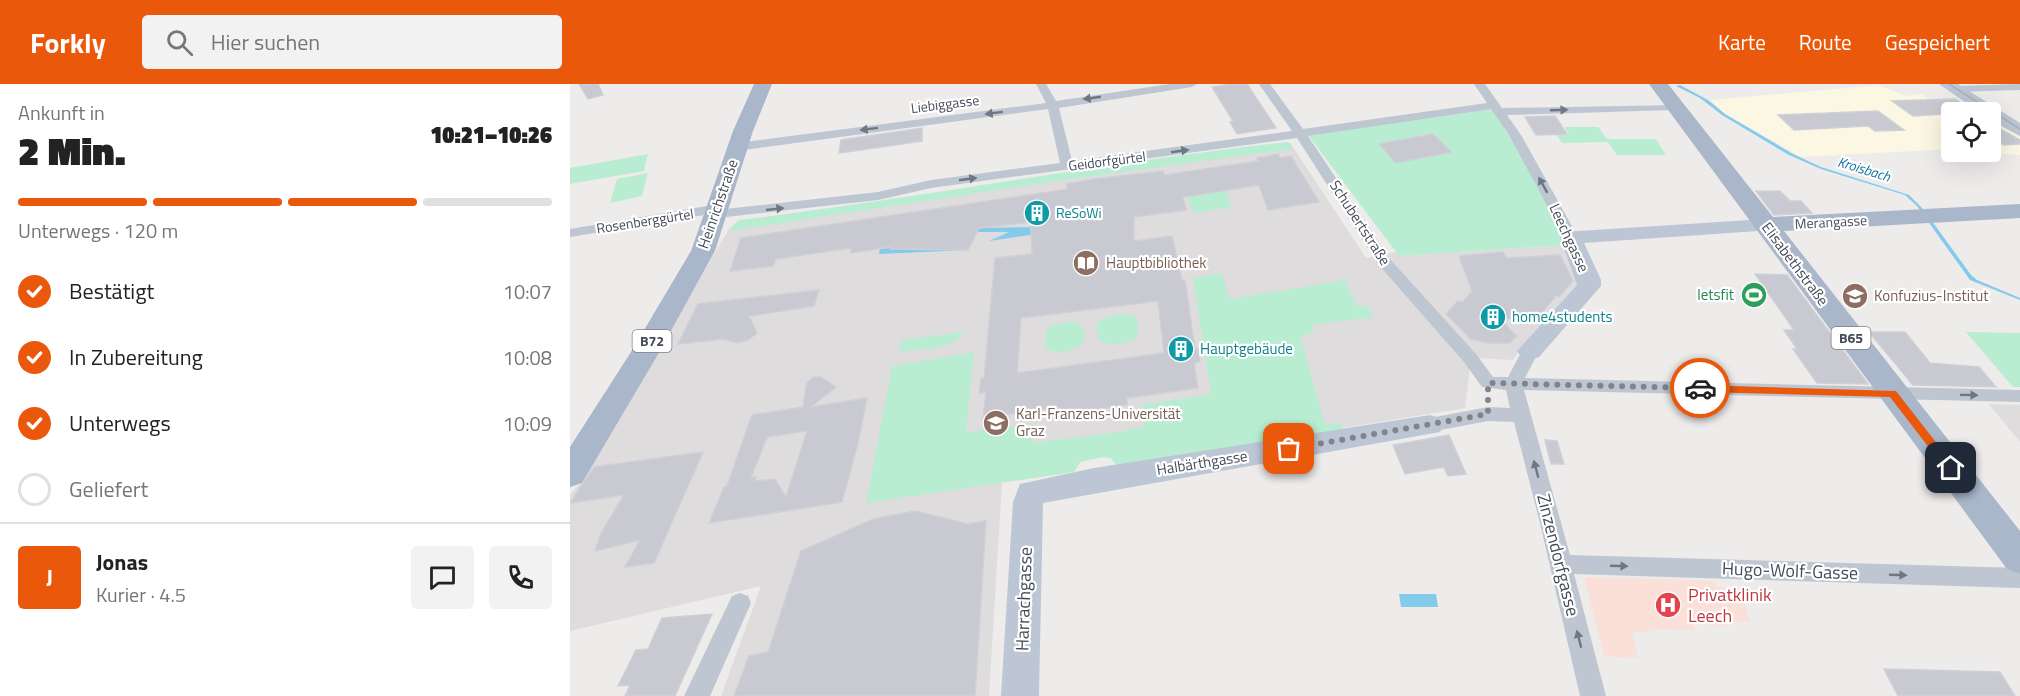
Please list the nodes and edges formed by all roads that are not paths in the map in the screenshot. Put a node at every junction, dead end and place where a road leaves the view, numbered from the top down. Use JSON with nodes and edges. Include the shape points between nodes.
{"nodes":[{"id":1,"x":763,"y":84,"type":"edge"},
{"id":2,"x":1041,"y":84,"type":"edge"},
{"id":3,"x":1192,"y":84,"type":"edge"},
{"id":4,"x":1264,"y":84,"type":"edge"},
{"id":5,"x":1479,"y":84,"type":"edge"},
{"id":6,"x":1658,"y":84,"type":"edge"},
{"id":7,"x":1951,"y":87,"type":"edge"},
{"id":8,"x":2020,"y":87,"type":"edge"},
{"id":9,"x":1052,"y":104,"type":"junction"},
{"id":10,"x":1675,"y":107,"type":"junction"},
{"id":11,"x":1498,"y":108,"type":"junction"},
{"id":12,"x":2020,"y":131,"type":"edge"},
{"id":13,"x":1299,"y":134,"type":"junction"},
{"id":14,"x":737,"y":147,"type":"junction"},
{"id":15,"x":1067,"y":166,"type":"junction"},
{"id":16,"x":718,"y":211,"type":"junction"},
{"id":17,"x":2020,"y":212,"type":"edge"},
{"id":18,"x":1765,"y":225,"type":"junction"},
{"id":19,"x":570,"y":233,"type":"edge"},
{"id":20,"x":1571,"y":237,"type":"junction"},
{"id":21,"x":1530,"y":351,"type":"joint"},
{"id":22,"x":1488,"y":383,"type":"junction"},
{"id":23,"x":1513,"y":384,"type":"junction"},
{"id":24,"x":1893,"y":393,"type":"junction"},
{"id":25,"x":2020,"y":396,"type":"edge"},
{"id":26,"x":1488,"y":414,"type":"junction"},
{"id":27,"x":1521,"y":415,"type":"junction"},
{"id":28,"x":1430,"y":425,"type":"joint"},
{"id":29,"x":570,"y":474,"type":"edge"},
{"id":30,"x":1028,"y":502,"type":"joint"},
{"id":31,"x":2020,"y":558,"type":"edge"},
{"id":32,"x":1561,"y":564,"type":"junction"},
{"id":33,"x":2020,"y":578,"type":"edge"},
{"id":34,"x":740,"y":603,"type":"dead end"},
{"id":35,"x":697,"y":696,"type":"edge"},
{"id":36,"x":1020,"y":696,"type":"edge"},
{"id":37,"x":1593,"y":696,"type":"edge"}],
"edges":[{"from":1,"to":14,"type":"main road","name":"Heinrichstraße","number":"B72"},
{"from":2,"to":9,"type":"street"},
{"from":3,"to":9,"type":"street","name":"Liebiggasse","one_way":true},
{"from":4,"to":13,"type":"street","name":"Schubertstraße"},
{"from":5,"to":11,"type":"street","name":"Leechgasse"},
{"from":6,"to":10,"type":"main road","name":"Elisabethstraße","number":"B65"},
{"from":7,"to":8,"type":"street"},
{"from":7,"to":12,"type":"street"},
{"from":9,"to":14,"type":"street","name":"Liebiggasse","one_way":true},
{"from":9,"to":15,"type":"street"},
{"from":11,"to":10,"type":"street","name":"Geidorfgürtel","one_way":true},
{"from":10,"to":18,"type":"main road","name":"Elisabethstraße","number":"B65"},
{"from":11,"to":13,"type":"street","name":"Geidorfgürtel"},
{"from":20,"to":11,"type":"street","name":"Leechgasse","one_way":true},
{"from":15,"to":13,"type":"street","name":"Geidorfgürtel","one_way":true},
{"from":13,"to":22,"type":"street","name":"Schubertstraße","via":[[1383,261]]},
{"from":14,"to":16,"type":"main road","name":"Heinrichstraße","number":"B72"},
{"from":16,"to":15,"type":"street","name":"Geidorfgürtel","one_way":true,"via":[[856,199],[931,184]]},
{"from":16,"to":19,"type":"street","name":"Rosenberggürtel"},
{"from":16,"to":29,"type":"main road","name":"Heinrichstraße","number":"B72","via":[[703,251]]},
{"from":17,"to":18,"type":"main road","name":"Merangasse"},
{"from":18,"to":20,"type":"street","name":"Merangasse"},
{"from":18,"to":24,"type":"main road","name":"Elisabethstraße","number":"B65"},
{"from":20,"to":21,"type":"street","name":"Leechgasse","via":[[1589,286]]},
{"from":21,"to":23,"type":"street","name":"Leechgasse"},
{"from":22,"to":23,"type":"street"},
{"from":22,"to":26,"type":"street"},
{"from":23,"to":24,"type":"street"},
{"from":23,"to":27,"type":"street","name":"Zinzendorfgasse"},
{"from":24,"to":25,"type":"street","one_way":true},
{"from":24,"to":31,"type":"main road","name":"Elisabethstraße","number":"B65"},
{"from":26,"to":27,"type":"street","name":"Halbärthgasse"},
{"from":26,"to":28,"type":"street","name":"Halbärthgasse"},
{"from":32,"to":27,"type":"street","name":"Zinzendorfgasse","one_way":true},
{"from":28,"to":30,"type":"street","name":"Halbärthgasse","via":[[1094,480],[1031,493]]},
{"from":30,"to":36,"type":"street","name":"Harrachgasse"},
{"from":32,"to":33,"type":"street","name":"Hugo-Wolf-Gasse","one_way":true},
{"from":37,"to":32,"type":"street","name":"Zinzendorfgasse","one_way":true},
{"from":34,"to":35,"type":"street"}]}
